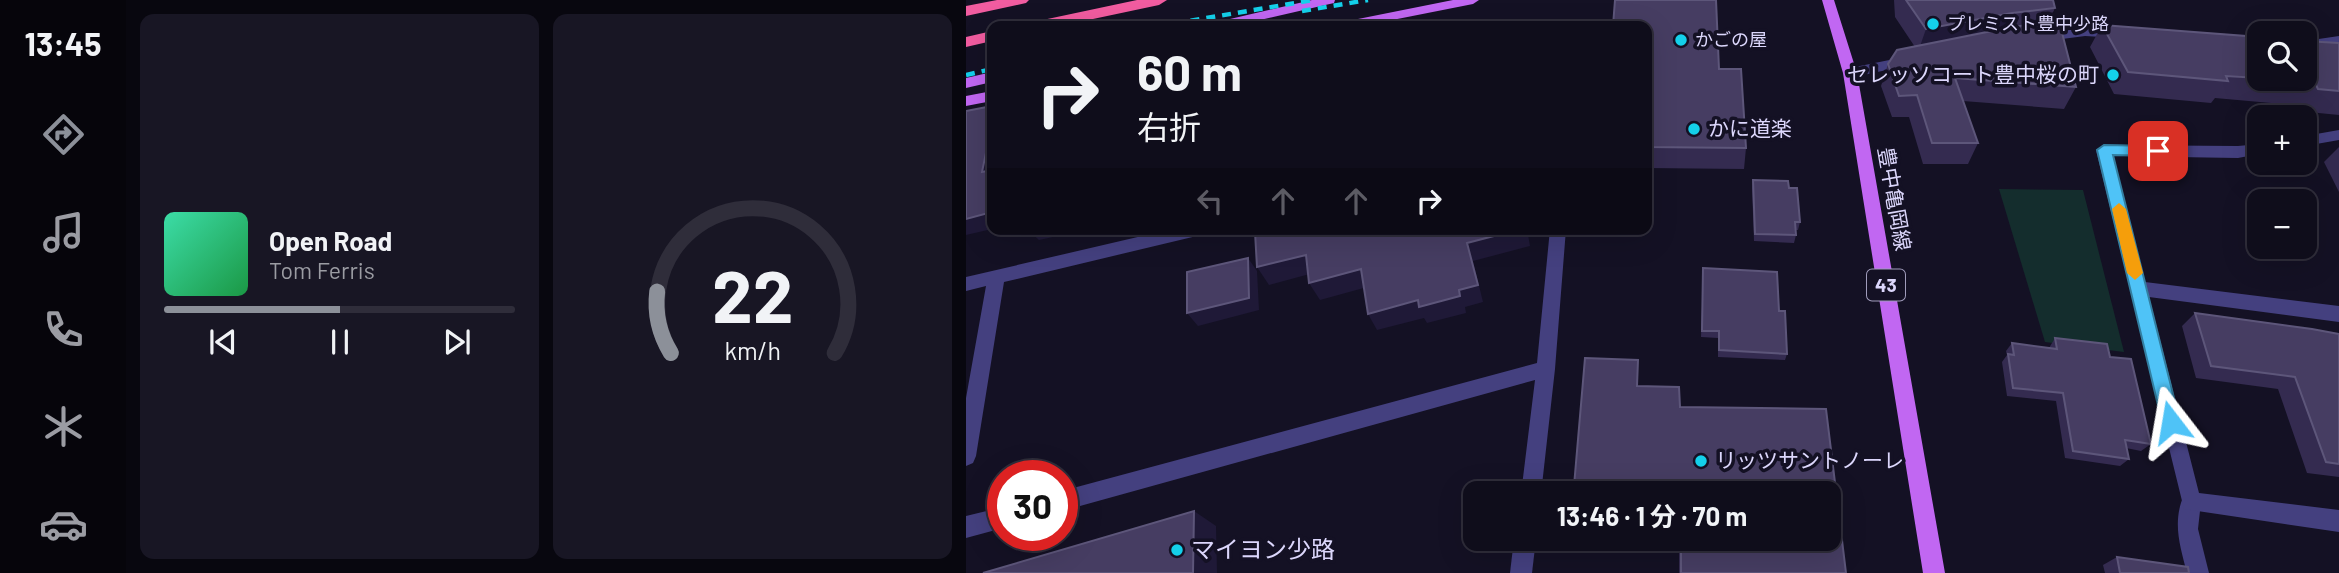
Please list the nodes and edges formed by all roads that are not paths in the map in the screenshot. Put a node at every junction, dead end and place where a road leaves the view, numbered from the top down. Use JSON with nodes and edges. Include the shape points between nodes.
{"nodes":[{"id":1,"x":1021,"y":0,"type":"edge"},
{"id":2,"x":1159,"y":0,"type":"edge"},
{"id":3,"x":1329,"y":0,"type":"edge"},
{"id":4,"x":1473,"y":0,"type":"edge"},
{"id":5,"x":1828,"y":0,"type":"edge"},
{"id":6,"x":966,"y":11,"type":"edge"},
{"id":7,"x":1061,"y":21,"type":"edge"},
{"id":8,"x":1239,"y":21,"type":"edge"},
{"id":9,"x":1368,"y":21,"type":"edge"},
{"id":10,"x":2139,"y":35,"type":"edge"},
{"id":11,"x":987,"y":37,"type":"edge"},
{"id":12,"x":2030,"y":39,"type":"edge"},
{"id":13,"x":2339,"y":40,"type":"edge"},
{"id":14,"x":966,"y":42,"type":"edge"},
{"id":15,"x":2317,"y":43,"type":"edge"},
{"id":16,"x":1926,"y":58,"type":"edge"},
{"id":17,"x":1850,"y":73,"type":"junction"},
{"id":18,"x":987,"y":78,"type":"edge"},
{"id":19,"x":966,"y":83,"type":"edge"},
{"id":20,"x":987,"y":97,"type":"edge"},
{"id":21,"x":966,"y":101,"type":"edge"},
{"id":22,"x":2339,"y":135,"type":"edge"},
{"id":23,"x":2317,"y":139,"type":"edge"},
{"id":24,"x":2247,"y":151,"type":"edge"},
{"id":25,"x":1176,"y":235,"type":"edge"},
{"id":26,"x":1557,"y":235,"type":"edge"},
{"id":27,"x":996,"y":277,"type":"junction"},
{"id":28,"x":966,"y":284,"type":"edge"},
{"id":29,"x":2139,"y":288,"type":"junction"},
{"id":30,"x":2339,"y":314,"type":"edge"},
{"id":31,"x":1546,"y":369,"type":"junction"},
{"id":32,"x":966,"y":456,"type":"edge"},
{"id":33,"x":1533,"y":481,"type":"edge"},
{"id":34,"x":1078,"y":497,"type":"edge"},
{"id":35,"x":2191,"y":502,"type":"junction"},
{"id":36,"x":987,"y":521,"type":"edge"},
{"id":37,"x":2339,"y":522,"type":"edge"},
{"id":38,"x":966,"y":527,"type":"edge"},
{"id":39,"x":1524,"y":551,"type":"edge"},
{"id":40,"x":1521,"y":573,"type":"edge"},
{"id":41,"x":1934,"y":573,"type":"edge"},
{"id":42,"x":2198,"y":573,"type":"edge"}],
"edges":[{"from":1,"to":6,"type":"highway"},
{"from":2,"to":7,"type":"highway"},
{"from":3,"to":8,"type":"main road"},
{"from":4,"to":9,"type":"main road"},
{"from":5,"to":17,"type":"main road","name":"豊中亀岡線","number":"43"},
{"from":10,"to":12,"type":"street","via":[[2085,32]]},
{"from":11,"to":14,"type":"highway"},
{"from":13,"to":15,"type":"street"},
{"from":16,"to":17,"type":"street"},
{"from":17,"to":41,"type":"main road","name":"豊中亀岡線","number":"43"},
{"from":18,"to":19,"type":"main road"},
{"from":20,"to":21,"type":"main road"},
{"from":22,"to":23,"type":"street"},
{"from":24,"to":29,"type":"street","via":[[2104,150]]},
{"from":25,"to":27,"type":"street"},
{"from":26,"to":31,"type":"street"},
{"from":27,"to":28,"type":"street"},
{"from":27,"to":32,"type":"street"},
{"from":29,"to":30,"type":"street"},
{"from":29,"to":35,"type":"street"},
{"from":31,"to":33,"type":"street"},
{"from":31,"to":34,"type":"street"},
{"from":35,"to":37,"type":"street"},
{"from":35,"to":42,"type":"street","via":[[2187,529]]},
{"from":36,"to":38,"type":"street"},
{"from":39,"to":40,"type":"street"}]}
